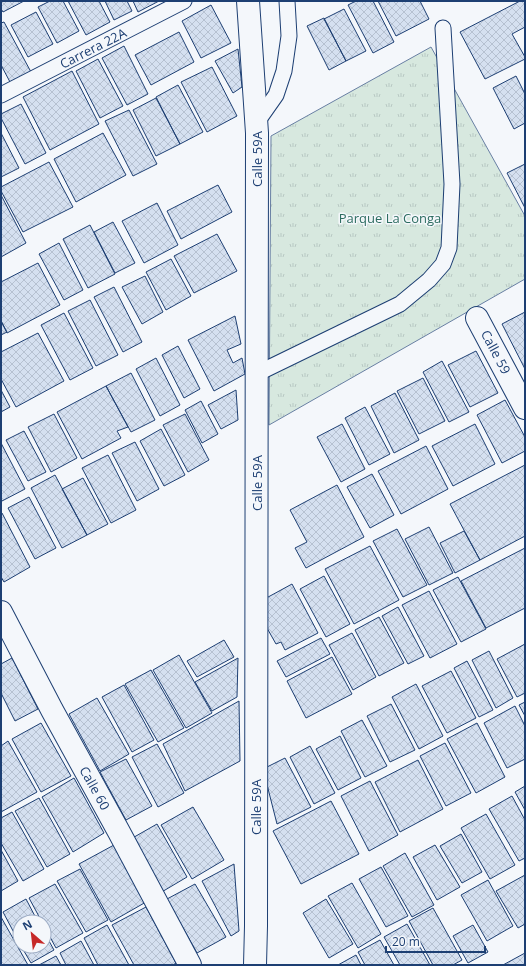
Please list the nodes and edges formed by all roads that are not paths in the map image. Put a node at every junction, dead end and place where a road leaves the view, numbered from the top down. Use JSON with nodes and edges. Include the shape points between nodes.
{"nodes":[{"id":1,"x":184,"y":1,"type":"edge"},
{"id":2,"x":248,"y":1,"type":"edge"},
{"id":3,"x":288,"y":1,"type":"edge"},
{"id":4,"x":443,"y":28,"type":"dead end"},
{"id":5,"x":1,"y":95,"type":"edge"},
{"id":6,"x":257,"y":122,"type":"junction"},
{"id":7,"x":478,"y":318,"type":"dead end"},
{"id":8,"x":256,"y":374,"type":"junction"},
{"id":9,"x":525,"y":408,"type":"edge"},
{"id":10,"x":1,"y":612,"type":"edge"},
{"id":11,"x":190,"y":965,"type":"edge"},
{"id":12,"x":255,"y":965,"type":"edge"}],
"edges":[{"from":1,"to":5,"type":"lane","name":"Carrera 22A"},
{"from":2,"to":6,"type":"street","name":"Calle 59A"},
{"from":3,"to":6,"type":"lane","via":[[289,36],[284,71],[276,95]]},
{"from":4,"to":8,"type":"lane","via":[[452,184],[449,248],[443,264],[429,280],[400,304]]},
{"from":6,"to":8,"type":"street","name":"Calle 59A"},
{"from":7,"to":9,"type":"street","name":"Calle 59"},
{"from":8,"to":12,"type":"street","name":"Calle 59A"},
{"from":10,"to":11,"type":"street","name":"Calle 60"}]}
